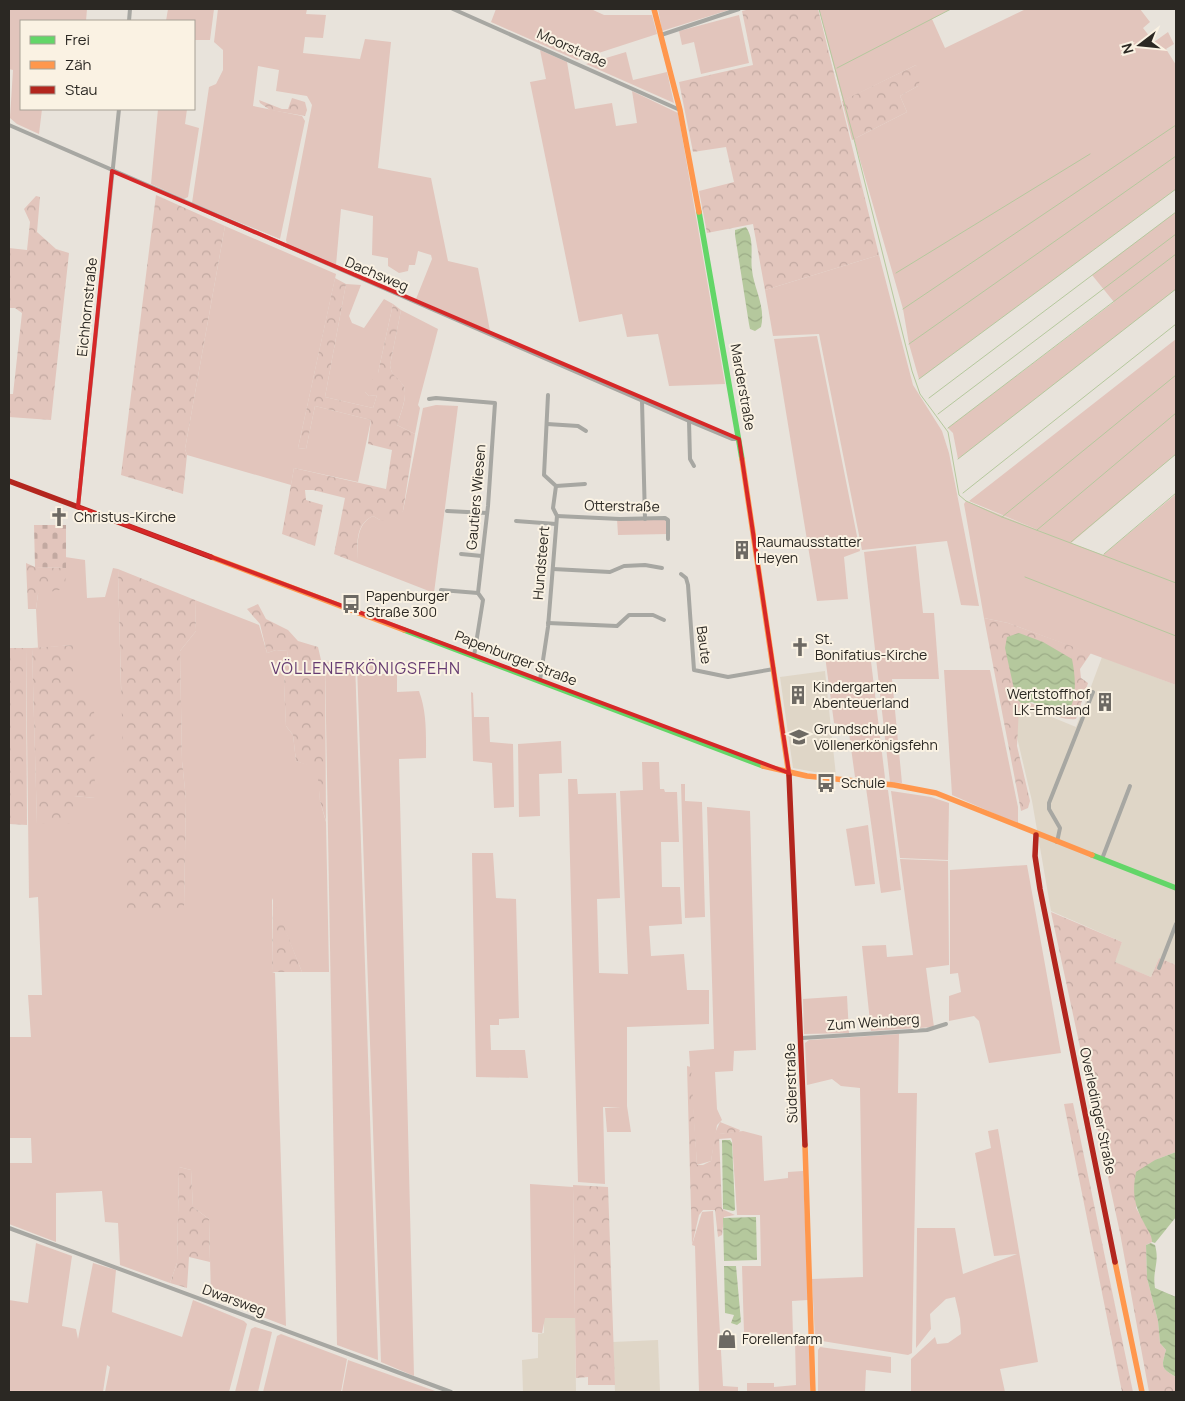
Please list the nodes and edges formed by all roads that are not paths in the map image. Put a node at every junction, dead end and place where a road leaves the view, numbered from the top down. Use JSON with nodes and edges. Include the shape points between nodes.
{"nodes":[{"id":1,"x":454,"y":9,"type":"edge"},
{"id":2,"x":654,"y":9,"type":"edge"},
{"id":3,"x":740,"y":9,"type":"edge"},
{"id":4,"x":661,"y":35,"type":"junction"},
{"id":5,"x":119,"y":110,"type":"edge"},
{"id":6,"x":680,"y":110,"type":"junction"},
{"id":7,"x":9,"y":125,"type":"edge"},
{"id":8,"x":112,"y":171,"type":"junction"},
{"id":9,"x":548,"y":395,"type":"dead end"},
{"id":10,"x":429,"y":400,"type":"dead end"},
{"id":11,"x":642,"y":400,"type":"junction"},
{"id":12,"x":689,"y":421,"type":"junction"},
{"id":13,"x":547,"y":424,"type":"junction"},
{"id":14,"x":586,"y":431,"type":"dead end"},
{"id":15,"x":739,"y":439,"type":"junction"},
{"id":16,"x":694,"y":466,"type":"dead end"},
{"id":17,"x":9,"y":481,"type":"edge"},
{"id":18,"x":585,"y":484,"type":"dead end"},
{"id":19,"x":556,"y":486,"type":"junction"},
{"id":20,"x":78,"y":507,"type":"junction"},
{"id":21,"x":447,"y":511,"type":"dead end"},
{"id":22,"x":487,"y":513,"type":"junction"},
{"id":23,"x":557,"y":516,"type":"junction"},
{"id":24,"x":645,"y":519,"type":"junction"},
{"id":25,"x":516,"y":521,"type":"dead end"},
{"id":26,"x":556,"y":524,"type":"junction"},
{"id":27,"x":668,"y":539,"type":"dead end"},
{"id":28,"x":461,"y":554,"type":"dead end"},
{"id":29,"x":482,"y":556,"type":"junction"},
{"id":30,"x":662,"y":568,"type":"dead end"},
{"id":31,"x":553,"y":569,"type":"junction"},
{"id":32,"x":681,"y":574,"type":"dead end"},
{"id":33,"x":441,"y":590,"type":"dead end"},
{"id":34,"x":478,"y":593,"type":"junction"},
{"id":35,"x":664,"y":620,"type":"dead end"},
{"id":36,"x":548,"y":623,"type":"junction"},
{"id":37,"x":474,"y":656,"type":"junction"},
{"id":38,"x":774,"y":669,"type":"junction"},
{"id":39,"x":540,"y":680,"type":"junction"},
{"id":40,"x":1093,"y":692,"type":"dead end"},
{"id":41,"x":789,"y":774,"type":"junction"},
{"id":42,"x":1130,"y":786,"type":"dead end"},
{"id":43,"x":1036,"y":835,"type":"junction"},
{"id":44,"x":1057,"y":842,"type":"junction"},
{"id":45,"x":1102,"y":859,"type":"junction"},
{"id":46,"x":1176,"y":888,"type":"edge"},
{"id":47,"x":1176,"y":924,"type":"edge"},
{"id":48,"x":1159,"y":968,"type":"dead end"},
{"id":49,"x":946,"y":1024,"type":"dead end"},
{"id":50,"x":802,"y":1038,"type":"junction"},
{"id":51,"x":9,"y":1228,"type":"edge"},
{"id":52,"x":451,"y":1392,"type":"edge"},
{"id":53,"x":813,"y":1392,"type":"edge"},
{"id":54,"x":1142,"y":1392,"type":"edge"}],
"edges":[{"from":1,"to":6,"type":"street","name":"Moorstraße"},
{"from":2,"to":4,"type":"street","name":"Marderstraße"},
{"from":3,"to":4,"type":"street"},
{"from":4,"to":6,"type":"street","name":"Marderstraße"},
{"from":5,"to":8,"type":"street","name":"Eichhornstraße"},
{"from":6,"to":15,"type":"street","name":"Marderstraße"},
{"from":7,"to":8,"type":"street","name":"Dachsweg"},
{"from":8,"to":11,"type":"street","name":"Dachsweg"},
{"from":8,"to":20,"type":"street","name":"Eichhornstraße"},
{"from":9,"to":13,"type":"street"},
{"from":10,"to":22,"type":"street","name":"Gautiers Wiesen","via":[[495,403]]},
{"from":11,"to":12,"type":"street","name":"Dachsweg"},
{"from":11,"to":24,"type":"street"},
{"from":12,"to":15,"type":"street","name":"Dachsweg"},
{"from":12,"to":16,"type":"street","via":[[690,459]]},
{"from":13,"to":14,"type":"street","via":[[578,426]]},
{"from":13,"to":19,"type":"street","via":[[544,475]]},
{"from":15,"to":38,"type":"street","name":"Marderstraße"},
{"from":17,"to":20,"type":"street","name":"Papenburger Straße"},
{"from":18,"to":19,"type":"street"},
{"from":19,"to":23,"type":"street","name":"Hundsteert","via":[[554,508]]},
{"from":20,"to":37,"type":"street","name":"Papenburger Straße"},
{"from":21,"to":22,"type":"street"},
{"from":22,"to":29,"type":"street","name":"Gautiers Wiesen"},
{"from":23,"to":24,"type":"street","name":"Otterstraße"},
{"from":23,"to":26,"type":"street","name":"Hundsteert"},
{"from":24,"to":27,"type":"street","name":"Otterstraße","via":[[667,518]]},
{"from":25,"to":26,"type":"street"},
{"from":26,"to":31,"type":"street","name":"Hundsteert"},
{"from":28,"to":29,"type":"street"},
{"from":29,"to":34,"type":"street","name":"Gautiers Wiesen"},
{"from":30,"to":31,"type":"street","via":[[624,566],[610,572]]},
{"from":31,"to":36,"type":"street","name":"Hundsteert"},
{"from":32,"to":38,"type":"street","name":"Baute","via":[[688,585],[694,670],[728,677]]},
{"from":33,"to":34,"type":"street"},
{"from":34,"to":37,"type":"street","name":"Gautiers Wiesen","via":[[483,600]]},
{"from":35,"to":36,"type":"street","via":[[654,615],[628,615],[617,626]]},
{"from":36,"to":39,"type":"street","name":"Hundsteert"},
{"from":37,"to":39,"type":"street","name":"Papenburger Straße"},
{"from":38,"to":41,"type":"street","name":"Marderstraße"},
{"from":39,"to":41,"type":"street","name":"Papenburger Straße"},
{"from":40,"to":44,"type":"street","via":[[1049,803],[1060,828]]},
{"from":41,"to":43,"type":"street","name":"Papenburger Straße","via":[[936,793]]},
{"from":41,"to":50,"type":"street","name":"Süderstraße"},
{"from":42,"to":45,"type":"street"},
{"from":43,"to":44,"type":"street","name":"Papenburger Straße"},
{"from":43,"to":54,"type":"street","name":"Overledinger Straße","via":[[1037,866],[1046,921]]},
{"from":44,"to":45,"type":"street","name":"Papenburger Straße"},
{"from":45,"to":46,"type":"street","name":"Papenburger Straße"},
{"from":47,"to":48,"type":"street"},
{"from":49,"to":50,"type":"street","name":"Zum Weinberg","via":[[927,1030]]},
{"from":50,"to":53,"type":"street","name":"Süderstraße"},
{"from":51,"to":52,"type":"street","name":"Dwarsweg"}]}
